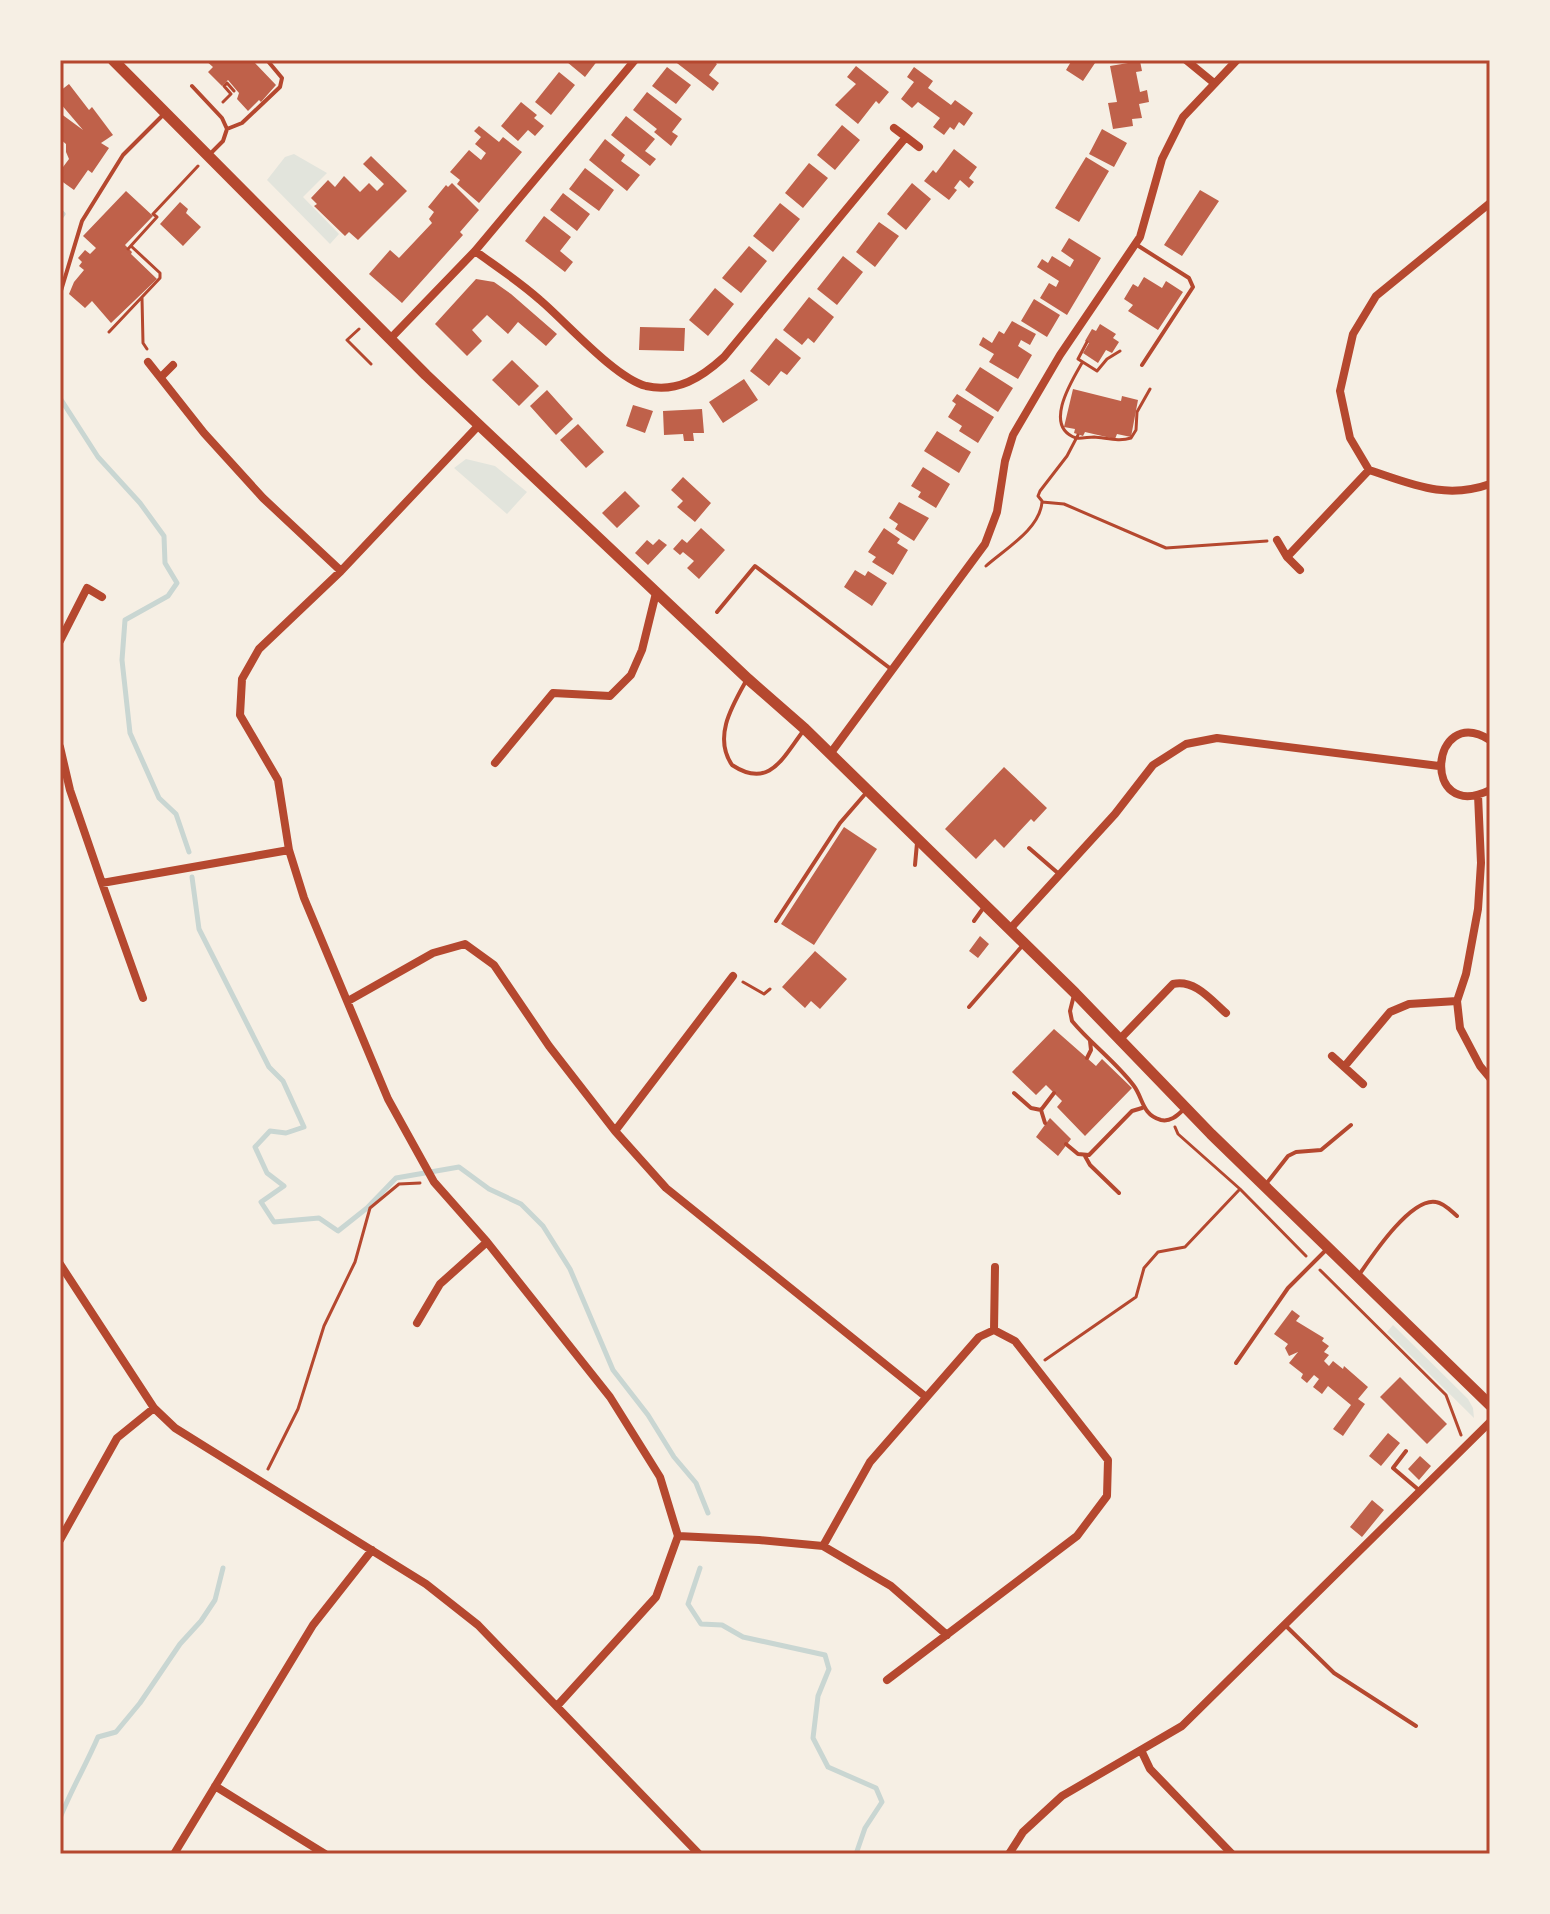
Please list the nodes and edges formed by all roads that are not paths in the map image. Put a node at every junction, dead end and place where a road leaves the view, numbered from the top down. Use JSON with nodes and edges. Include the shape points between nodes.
{"nodes":[{"id":1,"x":113,"y":60,"type":"edge"},
{"id":2,"x":267,"y":60,"type":"edge"},
{"id":3,"x":635,"y":60,"type":"edge"},
{"id":4,"x":1186,"y":60,"type":"edge"},
{"id":5,"x":1237,"y":60,"type":"edge"},
{"id":6,"x":1214,"y":83,"type":"junction"},
{"id":7,"x":192,"y":86,"type":"dead end"},
{"id":8,"x":166,"y":113,"type":"junction"},
{"id":9,"x":894,"y":128,"type":"dead end"},
{"id":10,"x":227,"y":129,"type":"junction"},
{"id":11,"x":906,"y":137,"type":"junction"},
{"id":12,"x":919,"y":147,"type":"dead end"},
{"id":13,"x":208,"y":155,"type":"junction"},
{"id":14,"x":1490,"y":203,"type":"edge"},
{"id":15,"x":1135,"y":244,"type":"junction"},
{"id":16,"x":475,"y":251,"type":"junction"},
{"id":17,"x":60,"y":294,"type":"edge"},
{"id":18,"x":390,"y":339,"type":"junction"},
{"id":19,"x":148,"y":362,"type":"road end"},
{"id":20,"x":173,"y":365,"type":"dead end"},
{"id":21,"x":1142,"y":365,"type":"dead end"},
{"id":22,"x":161,"y":377,"type":"junction"},
{"id":23,"x":479,"y":425,"type":"junction"},
{"id":24,"x":1369,"y":470,"type":"junction"},
{"id":25,"x":1490,"y":484,"type":"edge"},
{"id":26,"x":1277,"y":540,"type":"road end"},
{"id":27,"x":1287,"y":557,"type":"junction"},
{"id":28,"x":1300,"y":570,"type":"dead end"},
{"id":29,"x":341,"y":571,"type":"junction"},
{"id":30,"x":656,"y":593,"type":"junction"},
{"id":31,"x":102,"y":597,"type":"dead end"},
{"id":32,"x":717,"y":612,"type":"dead end"},
{"id":33,"x":60,"y":641,"type":"edge"},
{"id":34,"x":892,"y":670,"type":"junction"},
{"id":35,"x":748,"y":679,"type":"junction"},
{"id":36,"x":805,"y":729,"type":"junction"},
{"id":37,"x":1490,"y":740,"type":"edge"},
{"id":38,"x":60,"y":747,"type":"edge"},
{"id":39,"x":830,"y":754,"type":"junction"},
{"id":40,"x":495,"y":763,"type":"dead end"},
{"id":41,"x":1439,"y":766,"type":"junction"},
{"id":42,"x":1490,"y":790,"type":"edge"},
{"id":43,"x":867,"y":791,"type":"junction"},
{"id":44,"x":1478,"y":795,"type":"junction"},
{"id":45,"x":917,"y":839,"type":"junction"},
{"id":46,"x":1029,"y":848,"type":"dead end"},
{"id":47,"x":289,"y":850,"type":"junction"},
{"id":48,"x":1485,"y":863,"type":"edge"},
{"id":49,"x":915,"y":865,"type":"dead end"},
{"id":50,"x":1059,"y":874,"type":"junction"},
{"id":51,"x":102,"y":883,"type":"junction"},
{"id":52,"x":986,"y":906,"type":"junction"},
{"id":53,"x":776,"y":921,"type":"dead end"},
{"id":54,"x":974,"y":921,"type":"dead end"},
{"id":55,"x":1010,"y":929,"type":"junction"},
{"id":56,"x":1025,"y":944,"type":"junction"},
{"id":57,"x":733,"y":976,"type":"road end"},
{"id":58,"x":1075,"y":993,"type":"junction"},
{"id":59,"x":143,"y":998,"type":"dead end"},
{"id":60,"x":348,"y":1001,"type":"junction"},
{"id":61,"x":1457,"y":1001,"type":"junction"},
{"id":62,"x":969,"y":1007,"type":"dead end"},
{"id":63,"x":1226,"y":1013,"type":"dead end"},
{"id":64,"x":1119,"y":1040,"type":"junction"},
{"id":65,"x":1090,"y":1041,"type":"junction"},
{"id":66,"x":1332,"y":1056,"type":"dead end"},
{"id":67,"x":1087,"y":1058,"type":"dead end"},
{"id":68,"x":1344,"y":1067,"type":"junction"},
{"id":69,"x":1490,"y":1078,"type":"edge"},
{"id":70,"x":1363,"y":1084,"type":"dead end"},
{"id":71,"x":1014,"y":1093,"type":"dead end"},
{"id":72,"x":1054,"y":1093,"type":"dead end"},
{"id":73,"x":1186,"y":1108,"type":"junction"},
{"id":74,"x":1145,"y":1109,"type":"junction"},
{"id":75,"x":1041,"y":1110,"type":"junction"},
{"id":76,"x":1045,"y":1123,"type":"dead end"},
{"id":77,"x":1351,"y":1125,"type":"dead end"},
{"id":78,"x":615,"y":1131,"type":"junction"},
{"id":79,"x":1066,"y":1144,"type":"dead end"},
{"id":80,"x":1085,"y":1156,"type":"junction"},
{"id":81,"x":1264,"y":1186,"type":"junction"},
{"id":82,"x":1119,"y":1193,"type":"dead end"},
{"id":83,"x":1457,"y":1216,"type":"dead end"},
{"id":84,"x":487,"y":1242,"type":"junction"},
{"id":85,"x":1328,"y":1249,"type":"junction"},
{"id":86,"x":60,"y":1264,"type":"edge"},
{"id":87,"x":995,"y":1267,"type":"dead end"},
{"id":88,"x":1358,"y":1277,"type":"junction"},
{"id":89,"x":417,"y":1323,"type":"dead end"},
{"id":90,"x":994,"y":1330,"type":"junction"},
{"id":91,"x":1236,"y":1363,"type":"dead end"},
{"id":92,"x":926,"y":1397,"type":"junction"},
{"id":93,"x":1490,"y":1405,"type":"edge"},
{"id":94,"x":154,"y":1408,"type":"junction"},
{"id":95,"x":1490,"y":1422,"type":"edge"},
{"id":96,"x":1406,"y":1451,"type":"dead end"},
{"id":97,"x":1420,"y":1491,"type":"junction"},
{"id":98,"x":678,"y":1536,"type":"junction"},
{"id":99,"x":60,"y":1540,"type":"edge"},
{"id":100,"x":823,"y":1546,"type":"junction"},
{"id":101,"x":372,"y":1550,"type":"junction"},
{"id":102,"x":1285,"y":1625,"type":"junction"},
{"id":103,"x":947,"y":1635,"type":"junction"},
{"id":104,"x":887,"y":1680,"type":"dead end"},
{"id":105,"x":557,"y":1706,"type":"junction"},
{"id":106,"x":1416,"y":1726,"type":"dead end"},
{"id":107,"x":1141,"y":1750,"type":"junction"},
{"id":108,"x":215,"y":1786,"type":"junction"},
{"id":109,"x":174,"y":1854,"type":"edge"},
{"id":110,"x":325,"y":1854,"type":"edge"},
{"id":111,"x":699,"y":1854,"type":"edge"},
{"id":112,"x":1009,"y":1854,"type":"edge"},
{"id":113,"x":1232,"y":1854,"type":"edge"}],
"edges":[{"from":1,"to":8,"type":"street"},
{"from":2,"to":10,"type":"lane","via":[[282,78],[280,87],[242,123]]},
{"from":3,"to":16,"type":"street"},
{"from":4,"to":6,"type":"street"},
{"from":5,"to":6,"type":"street"},
{"from":6,"to":15,"type":"street","via":[[1183,117],[1162,159]]},
{"from":7,"to":10,"type":"lane"},
{"from":8,"to":13,"type":"street"},
{"from":8,"to":17,"type":"lane","via":[[123,155],[82,221]]},
{"from":9,"to":11,"type":"street"},
{"from":10,"to":13,"type":"lane"},
{"from":11,"to":12,"type":"street"},
{"from":11,"to":16,"type":"street","via":[[724,357],[683,385],[660,388],[627,378]]},
{"from":13,"to":18,"type":"street"},
{"from":14,"to":24,"type":"street","via":[[1376,296],[1353,334],[1340,391],[1350,438]]},
{"from":15,"to":21,"type":"lane","via":[[1189,278],[1193,287]]},
{"from":15,"to":34,"type":"street","via":[[1013,435],[985,544]]},
{"from":16,"to":18,"type":"street"},
{"from":18,"to":23,"type":"street"},
{"from":19,"to":22,"type":"street"},
{"from":20,"to":22,"type":"street"},
{"from":22,"to":29,"type":"street","via":[[263,498]]},
{"from":23,"to":29,"type":"street"},
{"from":23,"to":30,"type":"street"},
{"from":24,"to":25,"type":"street","via":[[1432,491],[1468,492]]},
{"from":24,"to":27,"type":"street"},
{"from":26,"to":27,"type":"street"},
{"from":27,"to":28,"type":"street"},
{"from":29,"to":47,"type":"street","via":[[259,649],[242,679],[240,715],[278,780]]},
{"from":30,"to":35,"type":"street"},
{"from":30,"to":40,"type":"street","via":[[631,675],[610,696],[553,693]]},
{"from":31,"to":33,"type":"street","via":[[87,588]]},
{"from":32,"to":34,"type":"lane","via":[[755,566]]},
{"from":34,"to":39,"type":"street"},
{"from":35,"to":36,"type":"street"},
{"from":35,"to":36,"type":"lane","via":[[724,731],[732,765],[754,776],[764,774]]},
{"from":36,"to":39,"type":"street"},
{"from":37,"to":41,"type":"street","via":[[1468,733],[1455,737],[1442,751]]},
{"from":38,"to":51,"type":"street"},
{"from":39,"to":43,"type":"street"},
{"from":41,"to":44,"type":"street","via":[[1452,790]]},
{"from":41,"to":50,"type":"street","via":[[1217,738],[1186,744],[1153,765]]},
{"from":42,"to":44,"type":"street"},
{"from":43,"to":45,"type":"street"},
{"from":43,"to":53,"type":"lane"},
{"from":44,"to":48,"type":"street"},
{"from":45,"to":49,"type":"lane"},
{"from":45,"to":52,"type":"street"},
{"from":46,"to":50,"type":"lane"},
{"from":47,"to":51,"type":"street"},
{"from":47,"to":60,"type":"street"},
{"from":48,"to":61,"type":"street"},
{"from":50,"to":55,"type":"street"},
{"from":51,"to":59,"type":"street"},
{"from":52,"to":54,"type":"lane"},
{"from":52,"to":55,"type":"street"},
{"from":55,"to":56,"type":"street"},
{"from":56,"to":58,"type":"street"},
{"from":56,"to":62,"type":"lane"},
{"from":57,"to":78,"type":"street"},
{"from":58,"to":64,"type":"street"},
{"from":58,"to":65,"type":"lane","via":[[1072,1021]]},
{"from":60,"to":78,"type":"street","via":[[433,953],[465,944],[494,965]]},
{"from":60,"to":84,"type":"street","via":[[388,1099],[431,1176]]},
{"from":61,"to":68,"type":"street","via":[[1409,1004],[1390,1012]]},
{"from":61,"to":69,"type":"street","via":[[1460,1028]]},
{"from":63,"to":64,"type":"street","via":[[1195,986],[1173,984]]},
{"from":64,"to":73,"type":"street"},
{"from":65,"to":67,"type":"lane"},
{"from":65,"to":74,"type":"lane","via":[[1134,1086]]},
{"from":66,"to":68,"type":"street"},
{"from":68,"to":70,"type":"street"},
{"from":71,"to":75,"type":"lane"},
{"from":72,"to":75,"type":"lane"},
{"from":73,"to":74,"type":"lane","via":[[1172,1119],[1160,1119]]},
{"from":73,"to":81,"type":"street"},
{"from":74,"to":80,"type":"lane","via":[[1132,1111]]},
{"from":75,"to":76,"type":"lane"},
{"from":77,"to":81,"type":"lane","via":[[1321,1150],[1288,1156]]},
{"from":78,"to":92,"type":"street","via":[[666,1188]]},
{"from":79,"to":80,"type":"lane"},
{"from":80,"to":82,"type":"lane"},
{"from":81,"to":85,"type":"street"},
{"from":83,"to":88,"type":"lane","via":[[1436,1202],[1416,1206]]},
{"from":84,"to":89,"type":"street","via":[[440,1284]]},
{"from":84,"to":98,"type":"street","via":[[610,1397],[660,1477]]},
{"from":85,"to":88,"type":"street"},
{"from":85,"to":91,"type":"lane","via":[[1288,1288]]},
{"from":86,"to":94,"type":"street"},
{"from":87,"to":90,"type":"street"},
{"from":88,"to":93,"type":"street"},
{"from":90,"to":92,"type":"street","via":[[979,1337]]},
{"from":90,"to":103,"type":"street","via":[[1015,1341],[1108,1460],[1107,1496],[1077,1536]]},
{"from":92,"to":100,"type":"street","via":[[870,1462]]},
{"from":94,"to":99,"type":"street","via":[[117,1438]]},
{"from":94,"to":101,"type":"street","via":[[175,1428]]},
{"from":95,"to":97,"type":"street"},
{"from":96,"to":97,"type":"lane","via":[[1393,1468]]},
{"from":97,"to":102,"type":"street"},
{"from":98,"to":100,"type":"street"},
{"from":98,"to":105,"type":"street","via":[[656,1597]]},
{"from":100,"to":103,"type":"street","via":[[891,1586]]},
{"from":101,"to":105,"type":"street","via":[[478,1625]]},
{"from":101,"to":108,"type":"street","via":[[313,1625]]},
{"from":102,"to":106,"type":"lane","via":[[1334,1673]]},
{"from":102,"to":107,"type":"street","via":[[1182,1726]]},
{"from":103,"to":104,"type":"street"},
{"from":105,"to":111,"type":"street"},
{"from":107,"to":112,"type":"street","via":[[1062,1796],[1023,1832]]},
{"from":107,"to":113,"type":"street","via":[[1150,1769]]},
{"from":108,"to":109,"type":"street"},
{"from":108,"to":110,"type":"street"}]}
